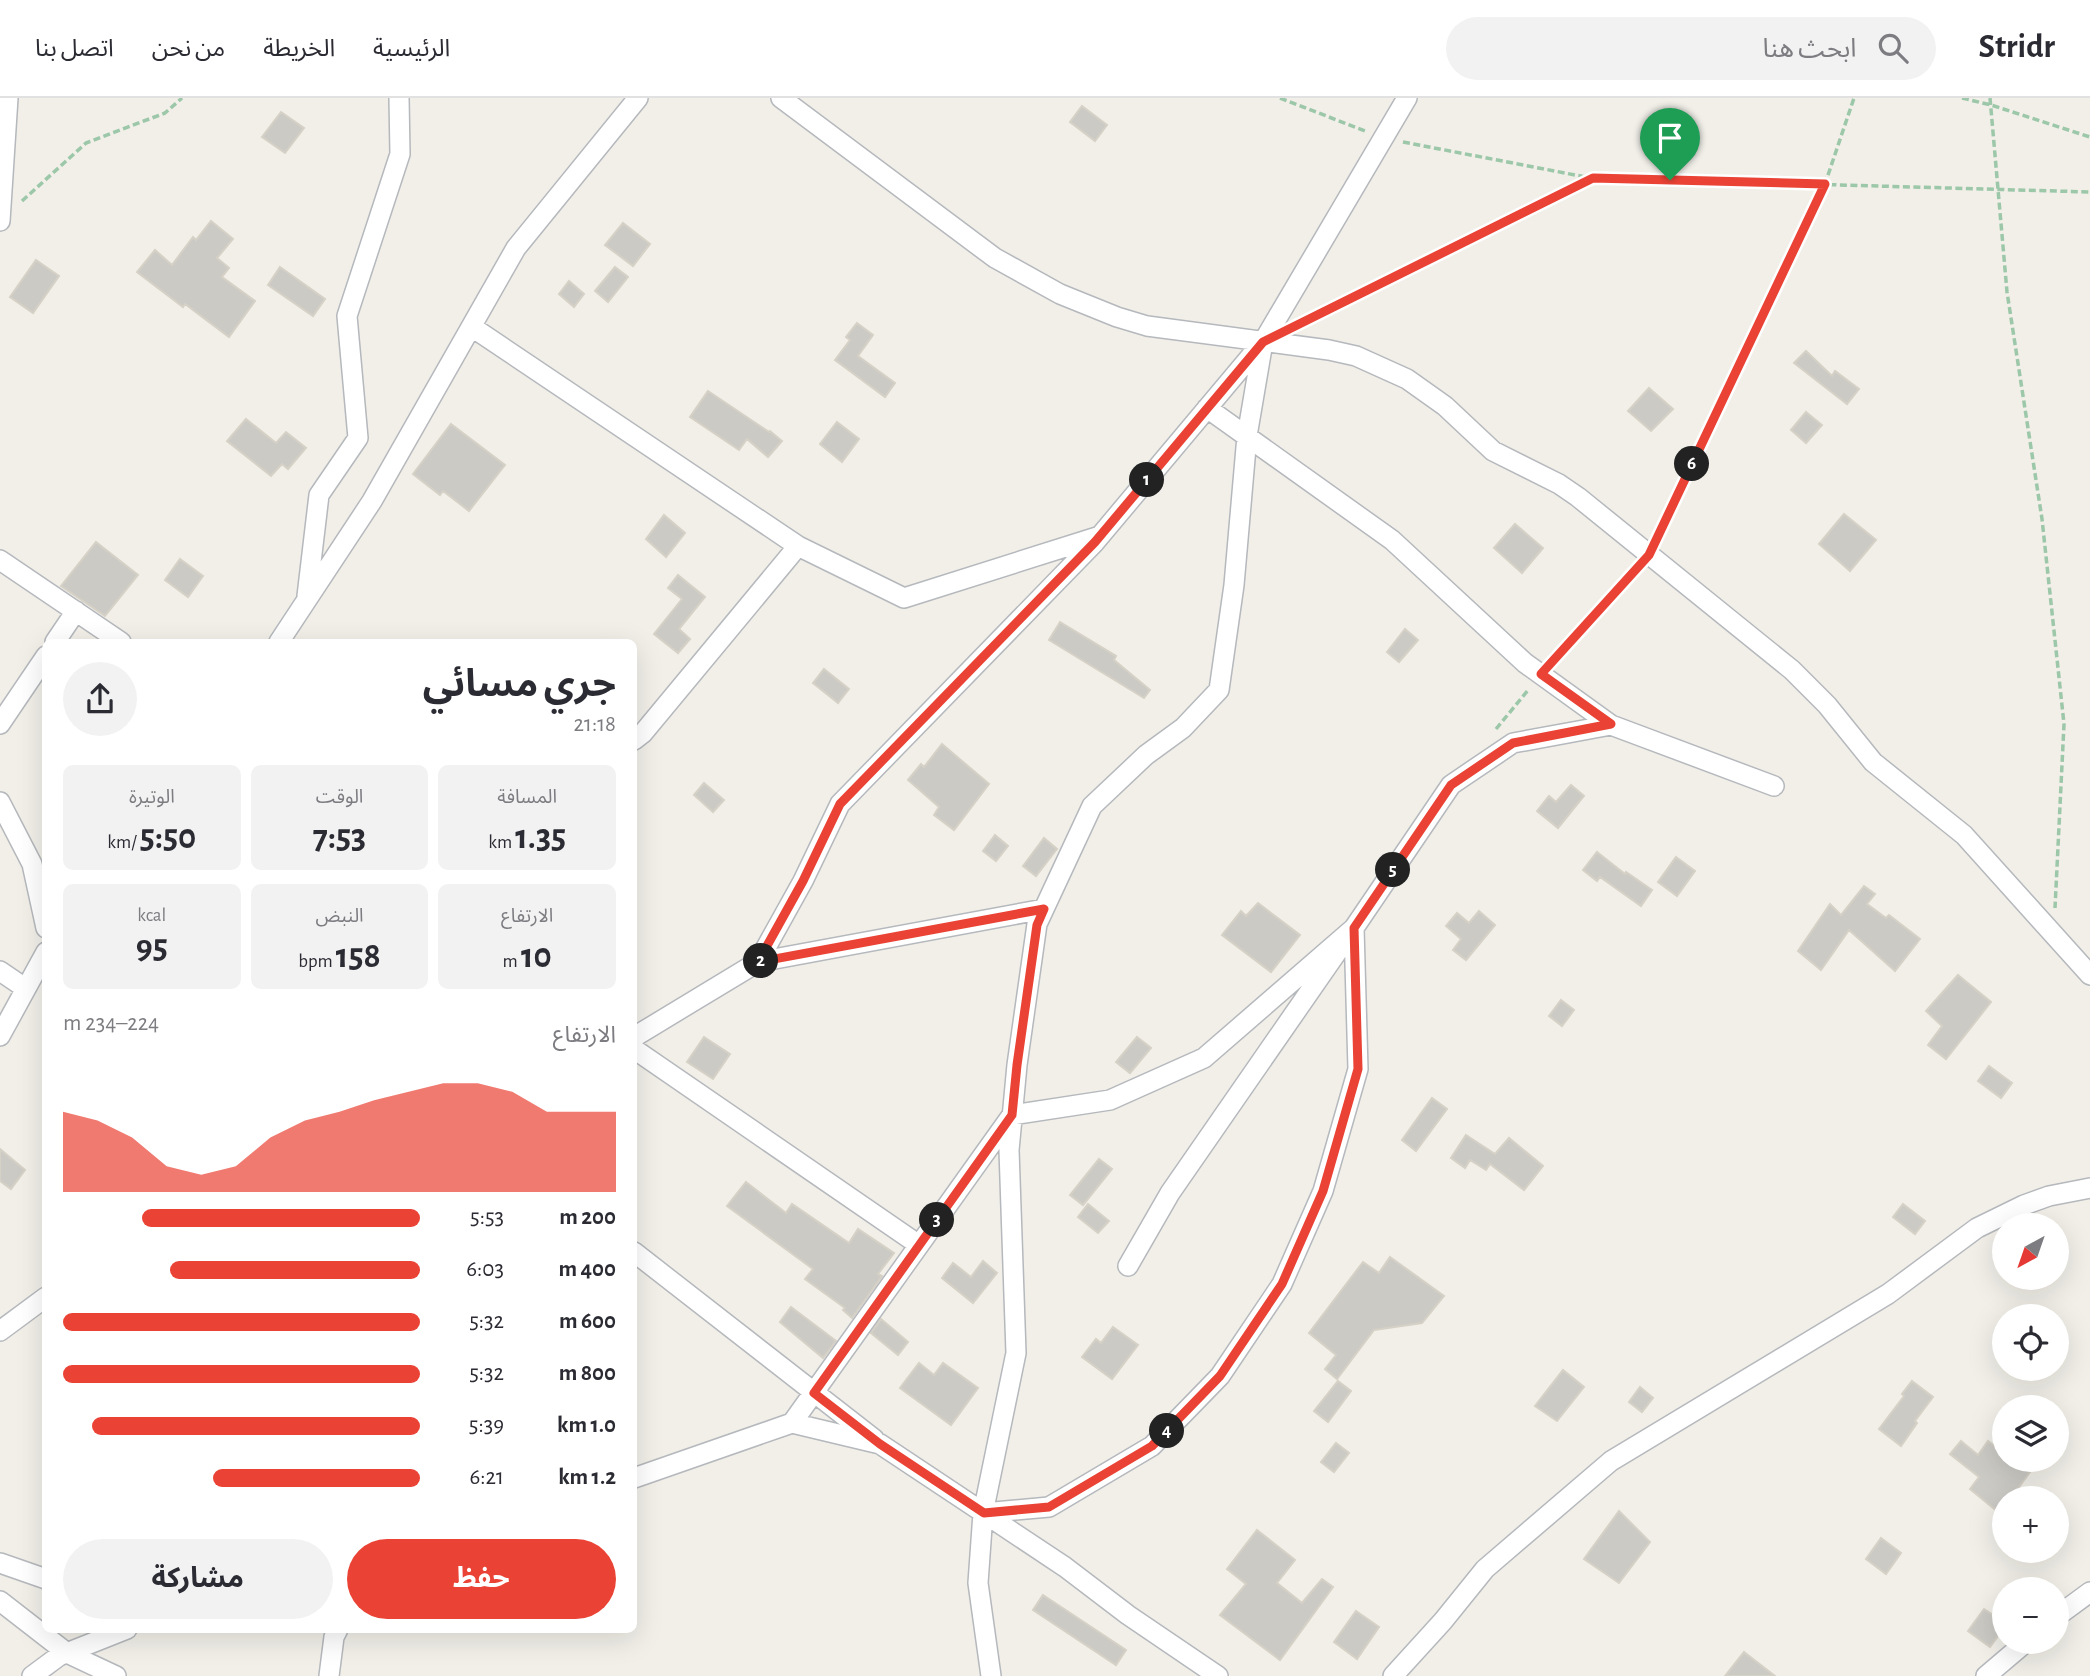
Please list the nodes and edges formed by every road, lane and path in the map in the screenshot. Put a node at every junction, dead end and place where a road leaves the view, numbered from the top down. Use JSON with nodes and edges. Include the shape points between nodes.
{"nodes":[{"id":1,"x":8,"y":98,"type":"edge"},
{"id":2,"x":182,"y":98,"type":"edge"},
{"id":3,"x":399,"y":98,"type":"edge"},
{"id":4,"x":638,"y":98,"type":"edge"},
{"id":5,"x":781,"y":98,"type":"edge"},
{"id":6,"x":1280,"y":98,"type":"edge"},
{"id":7,"x":1407,"y":98,"type":"edge"},
{"id":8,"x":1854,"y":98,"type":"edge"},
{"id":9,"x":1962,"y":98,"type":"edge"},
{"id":10,"x":1990,"y":98,"type":"edge"},
{"id":11,"x":1991,"y":105,"type":"junction"},
{"id":12,"x":2090,"y":137,"type":"edge"},
{"id":13,"x":1383,"y":138,"type":"junction"},
{"id":14,"x":1593,"y":178,"type":"junction"},
{"id":15,"x":1825,"y":184,"type":"junction"},
{"id":16,"x":1998,"y":189,"type":"junction"},
{"id":17,"x":2090,"y":192,"type":"edge"},
{"id":18,"x":0,"y":221,"type":"edge"},
{"id":19,"x":472,"y":327,"type":"junction"},
{"id":20,"x":1263,"y":342,"type":"junction"},
{"id":21,"x":1207,"y":408,"type":"junction"},
{"id":22,"x":1247,"y":436,"type":"junction"},
{"id":23,"x":1100,"y":536,"type":"junction"},
{"id":24,"x":797,"y":546,"type":"junction"},
{"id":25,"x":1649,"y":555,"type":"junction"},
{"id":26,"x":0,"y":560,"type":"edge"},
{"id":27,"x":306,"y":601,"type":"junction"},
{"id":28,"x":76,"y":611,"type":"junction"},
{"id":29,"x":57,"y":639,"type":"edge"},
{"id":30,"x":117,"y":639,"type":"edge"},
{"id":31,"x":281,"y":639,"type":"edge"},
{"id":32,"x":42,"y":662,"type":"edge"},
{"id":33,"x":1541,"y":674,"type":"junction"},
{"id":34,"x":0,"y":724,"type":"edge"},
{"id":35,"x":1611,"y":724,"type":"junction"},
{"id":36,"x":1492,"y":734,"type":"dead end"},
{"id":37,"x":637,"y":738,"type":"edge"},
{"id":38,"x":1774,"y":786,"type":"dead end"},
{"id":39,"x":0,"y":802,"type":"edge"},
{"id":40,"x":39,"y":868,"type":"edge"},
{"id":41,"x":42,"y":894,"type":"edge"},
{"id":42,"x":1044,"y":909,"type":"junction"},
{"id":43,"x":1354,"y":928,"type":"junction"},
{"id":44,"x":2053,"y":934,"type":"junction"},
{"id":45,"x":42,"y":959,"type":"edge"},
{"id":46,"x":758,"y":962,"type":"junction"},
{"id":47,"x":0,"y":971,"type":"edge"},
{"id":48,"x":2090,"y":975,"type":"edge"},
{"id":49,"x":25,"y":988,"type":"junction"},
{"id":50,"x":0,"y":1035,"type":"edge"},
{"id":51,"x":637,"y":1035,"type":"edge"},
{"id":52,"x":637,"y":1051,"type":"edge"},
{"id":53,"x":1012,"y":1115,"type":"junction"},
{"id":54,"x":2090,"y":1188,"type":"edge"},
{"id":55,"x":919,"y":1245,"type":"junction"},
{"id":56,"x":637,"y":1254,"type":"edge"},
{"id":57,"x":1128,"y":1266,"type":"dead end"},
{"id":58,"x":42,"y":1300,"type":"edge"},
{"id":59,"x":0,"y":1331,"type":"edge"},
{"id":60,"x":814,"y":1393,"type":"junction"},
{"id":61,"x":792,"y":1423,"type":"junction"},
{"id":62,"x":880,"y":1444,"type":"junction"},
{"id":63,"x":637,"y":1477,"type":"edge"},
{"id":64,"x":984,"y":1513,"type":"junction"},
{"id":65,"x":0,"y":1563,"type":"edge"},
{"id":66,"x":42,"y":1578,"type":"edge"},
{"id":67,"x":2090,"y":1592,"type":"edge"},
{"id":68,"x":0,"y":1601,"type":"edge"},
{"id":69,"x":2069,"y":1607,"type":"edge"},
{"id":70,"x":113,"y":1633,"type":"edge"},
{"id":71,"x":115,"y":1633,"type":"edge"},
{"id":72,"x":336,"y":1633,"type":"edge"},
{"id":73,"x":67,"y":1653,"type":"junction"},
{"id":74,"x":2012,"y":1654,"type":"edge"},
{"id":75,"x":106,"y":1674,"type":"edge"},
{"id":76,"x":32,"y":1676,"type":"edge"},
{"id":77,"x":329,"y":1676,"type":"edge"},
{"id":78,"x":991,"y":1676,"type":"edge"},
{"id":79,"x":1218,"y":1676,"type":"edge"},
{"id":80,"x":1393,"y":1676,"type":"edge"},
{"id":81,"x":1986,"y":1676,"type":"edge"}],
"edges":[{"from":1,"to":18,"type":"street"},
{"from":2,"to":18,"type":"path","via":[[165,113],[86,143]]},
{"from":3,"to":27,"type":"street","via":[[400,154],[346,316],[358,438],[319,495]]},
{"from":4,"to":19,"type":"street","via":[[516,248]]},
{"from":5,"to":20,"type":"street","via":[[995,258],[1059,295],[1147,326]]},
{"from":6,"to":13,"type":"path"},
{"from":7,"to":13,"type":"street"},
{"from":8,"to":15,"type":"path"},
{"from":9,"to":11,"type":"path"},
{"from":10,"to":11,"type":"path"},
{"from":11,"to":12,"type":"path"},
{"from":11,"to":16,"type":"path"},
{"from":13,"to":14,"type":"path"},
{"from":13,"to":20,"type":"street"},
{"from":14,"to":15,"type":"path"},
{"from":14,"to":20,"type":"path"},
{"from":15,"to":16,"type":"path"},
{"from":15,"to":25,"type":"path"},
{"from":16,"to":17,"type":"path"},
{"from":16,"to":44,"type":"path","via":[[2007,292],[2042,519],[2064,724]]},
{"from":19,"to":24,"type":"street"},
{"from":19,"to":27,"type":"street","via":[[372,501]]},
{"from":20,"to":21,"type":"street"},
{"from":20,"to":22,"type":"street"},
{"from":20,"to":25,"type":"street","via":[[1356,356],[1407,379],[1493,451],[1559,484]]},
{"from":21,"to":22,"type":"street"},
{"from":21,"to":23,"type":"street"},
{"from":22,"to":33,"type":"street","via":[[1392,540]]},
{"from":22,"to":42,"type":"street","via":[[1219,690],[1183,728],[1146,755],[1092,806]]},
{"from":23,"to":24,"type":"street","via":[[904,598]]},
{"from":23,"to":46,"type":"street","via":[[840,804]]},
{"from":24,"to":37,"type":"street"},
{"from":25,"to":33,"type":"path"},
{"from":25,"to":44,"type":"street","via":[[1801,679],[1873,762],[1964,835]]},
{"from":26,"to":28,"type":"street"},
{"from":27,"to":31,"type":"street"},
{"from":28,"to":29,"type":"street"},
{"from":28,"to":30,"type":"street"},
{"from":32,"to":34,"type":"street"},
{"from":33,"to":35,"type":"street"},
{"from":33,"to":36,"type":"path"},
{"from":35,"to":38,"type":"street"},
{"from":35,"to":43,"type":"street","via":[[1513,743],[1451,785]]},
{"from":39,"to":40,"type":"street"},
{"from":40,"to":41,"type":"street"},
{"from":42,"to":46,"type":"street"},
{"from":42,"to":53,"type":"street","via":[[1037,925]]},
{"from":43,"to":53,"type":"street","via":[[1204,1058],[1110,1100]]},
{"from":43,"to":57,"type":"street","via":[[1170,1193]]},
{"from":43,"to":64,"type":"street","via":[[1358,1069],[1323,1191],[1282,1284],[1220,1376],[1152,1446],[1049,1507]]},
{"from":44,"to":48,"type":"street"},
{"from":45,"to":49,"type":"street"},
{"from":46,"to":51,"type":"street"},
{"from":47,"to":49,"type":"street"},
{"from":49,"to":50,"type":"street"},
{"from":52,"to":55,"type":"street"},
{"from":53,"to":55,"type":"street"},
{"from":53,"to":64,"type":"street","via":[[1009,1150],[1016,1353]]},
{"from":54,"to":80,"type":"street","via":[[2049,1196],[1977,1228],[1888,1294],[1611,1461],[1485,1569]]},
{"from":55,"to":60,"type":"street"},
{"from":56,"to":60,"type":"street"},
{"from":58,"to":59,"type":"street"},
{"from":60,"to":61,"type":"street"},
{"from":60,"to":62,"type":"street"},
{"from":61,"to":62,"type":"street"},
{"from":61,"to":63,"type":"street"},
{"from":62,"to":64,"type":"street"},
{"from":64,"to":78,"type":"street","via":[[978,1583]]},
{"from":64,"to":79,"type":"street"},
{"from":65,"to":66,"type":"street"},
{"from":67,"to":69,"type":"street"},
{"from":68,"to":73,"type":"street"},
{"from":70,"to":73,"type":"street"},
{"from":71,"to":75,"type":"street"},
{"from":72,"to":77,"type":"street"},
{"from":73,"to":75,"type":"street"},
{"from":73,"to":76,"type":"street"},
{"from":74,"to":81,"type":"street"}]}
